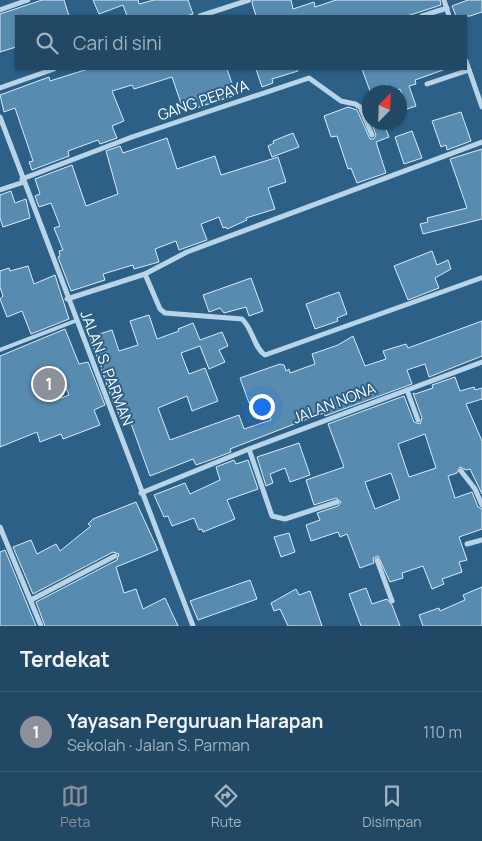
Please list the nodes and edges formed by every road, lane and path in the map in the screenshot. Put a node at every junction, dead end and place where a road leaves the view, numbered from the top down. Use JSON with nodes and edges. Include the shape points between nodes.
{"nodes":[{"id":1,"x":28,"y":0,"type":"edge"},
{"id":2,"x":249,"y":0,"type":"edge"},
{"id":3,"x":444,"y":0,"type":"edge"},
{"id":4,"x":447,"y":8,"type":"junction"},
{"id":5,"x":0,"y":10,"type":"edge"},
{"id":6,"x":203,"y":15,"type":"edge"},
{"id":7,"x":425,"y":15,"type":"edge"},
{"id":8,"x":450,"y":15,"type":"edge"},
{"id":9,"x":467,"y":64,"type":"edge"},
{"id":10,"x":51,"y":70,"type":"edge"},
{"id":11,"x":469,"y":70,"type":"junction"},
{"id":12,"x":427,"y":84,"type":"dead end"},
{"id":13,"x":0,"y":88,"type":"edge"},
{"id":14,"x":482,"y":107,"type":"edge"},
{"id":15,"x":0,"y":117,"type":"edge"},
{"id":16,"x":372,"y":135,"type":"dead end"},
{"id":17,"x":482,"y":142,"type":"edge"},
{"id":18,"x":23,"y":181,"type":"junction"},
{"id":19,"x":0,"y":190,"type":"edge"},
{"id":20,"x":145,"y":274,"type":"junction"},
{"id":21,"x":481,"y":278,"type":"edge"},
{"id":22,"x":67,"y":299,"type":"junction"},
{"id":23,"x":75,"y":320,"type":"junction"},
{"id":24,"x":0,"y":350,"type":"edge"},
{"id":25,"x":482,"y":362,"type":"edge"},
{"id":26,"x":406,"y":390,"type":"junction"},
{"id":27,"x":418,"y":420,"type":"dead end"},
{"id":28,"x":249,"y":449,"type":"junction"},
{"id":29,"x":461,"y":471,"type":"dead end"},
{"id":30,"x":141,"y":493,"type":"junction"},
{"id":31,"x":337,"y":502,"type":"dead end"},
{"id":32,"x":482,"y":505,"type":"edge"},
{"id":33,"x":0,"y":527,"type":"edge"},
{"id":34,"x":482,"y":540,"type":"edge"},
{"id":35,"x":467,"y":544,"type":"dead end"},
{"id":36,"x":114,"y":556,"type":"dead end"},
{"id":37,"x":377,"y":560,"type":"dead end"},
{"id":38,"x":31,"y":600,"type":"junction"},
{"id":39,"x":392,"y":601,"type":"dead end"},
{"id":40,"x":41,"y":626,"type":"edge"},
{"id":41,"x":193,"y":626,"type":"edge"}],
"edges":[{"from":1,"to":5,"type":"street"},
{"from":2,"to":6,"type":"street"},
{"from":3,"to":4,"type":"street"},
{"from":4,"to":7,"type":"street"},
{"from":4,"to":8,"type":"street"},
{"from":9,"to":11,"type":"street"},
{"from":10,"to":13,"type":"street"},
{"from":11,"to":12,"type":"street"},
{"from":11,"to":14,"type":"street"},
{"from":15,"to":18,"type":"street","name":"JALAN S. PARMAN"},
{"from":16,"to":18,"type":"street","name":"GANG PEPAYA","via":[[360,107],[341,100],[309,78],[132,137]]},
{"from":17,"to":20,"type":"street","via":[[187,252]]},
{"from":18,"to":19,"type":"street","name":"GANG PEPAYA"},
{"from":18,"to":22,"type":"street","name":"JALAN S. PARMAN"},
{"from":20,"to":21,"type":"street","via":[[160,309],[165,313],[242,320],[248,324],[260,351],[266,355]]},
{"from":20,"to":22,"type":"street"},
{"from":22,"to":23,"type":"street","name":"JALAN S. PARMAN"},
{"from":23,"to":24,"type":"lane"},
{"from":23,"to":30,"type":"street","name":"JALAN S. PARMAN"},
{"from":25,"to":26,"type":"street","name":"JALAN NONA"},
{"from":26,"to":27,"type":"street"},
{"from":26,"to":28,"type":"street","name":"JALAN NONA"},
{"from":28,"to":30,"type":"street","name":"JALAN NONA"},
{"from":28,"to":31,"type":"street","via":[[272,516],[285,519]]},
{"from":29,"to":32,"type":"street","via":[[476,489]]},
{"from":30,"to":41,"type":"street","name":"JALAN S. PARMAN"},
{"from":33,"to":38,"type":"street"},
{"from":34,"to":35,"type":"street"},
{"from":36,"to":38,"type":"street"},
{"from":37,"to":39,"type":"street"},
{"from":38,"to":40,"type":"street"}]}
